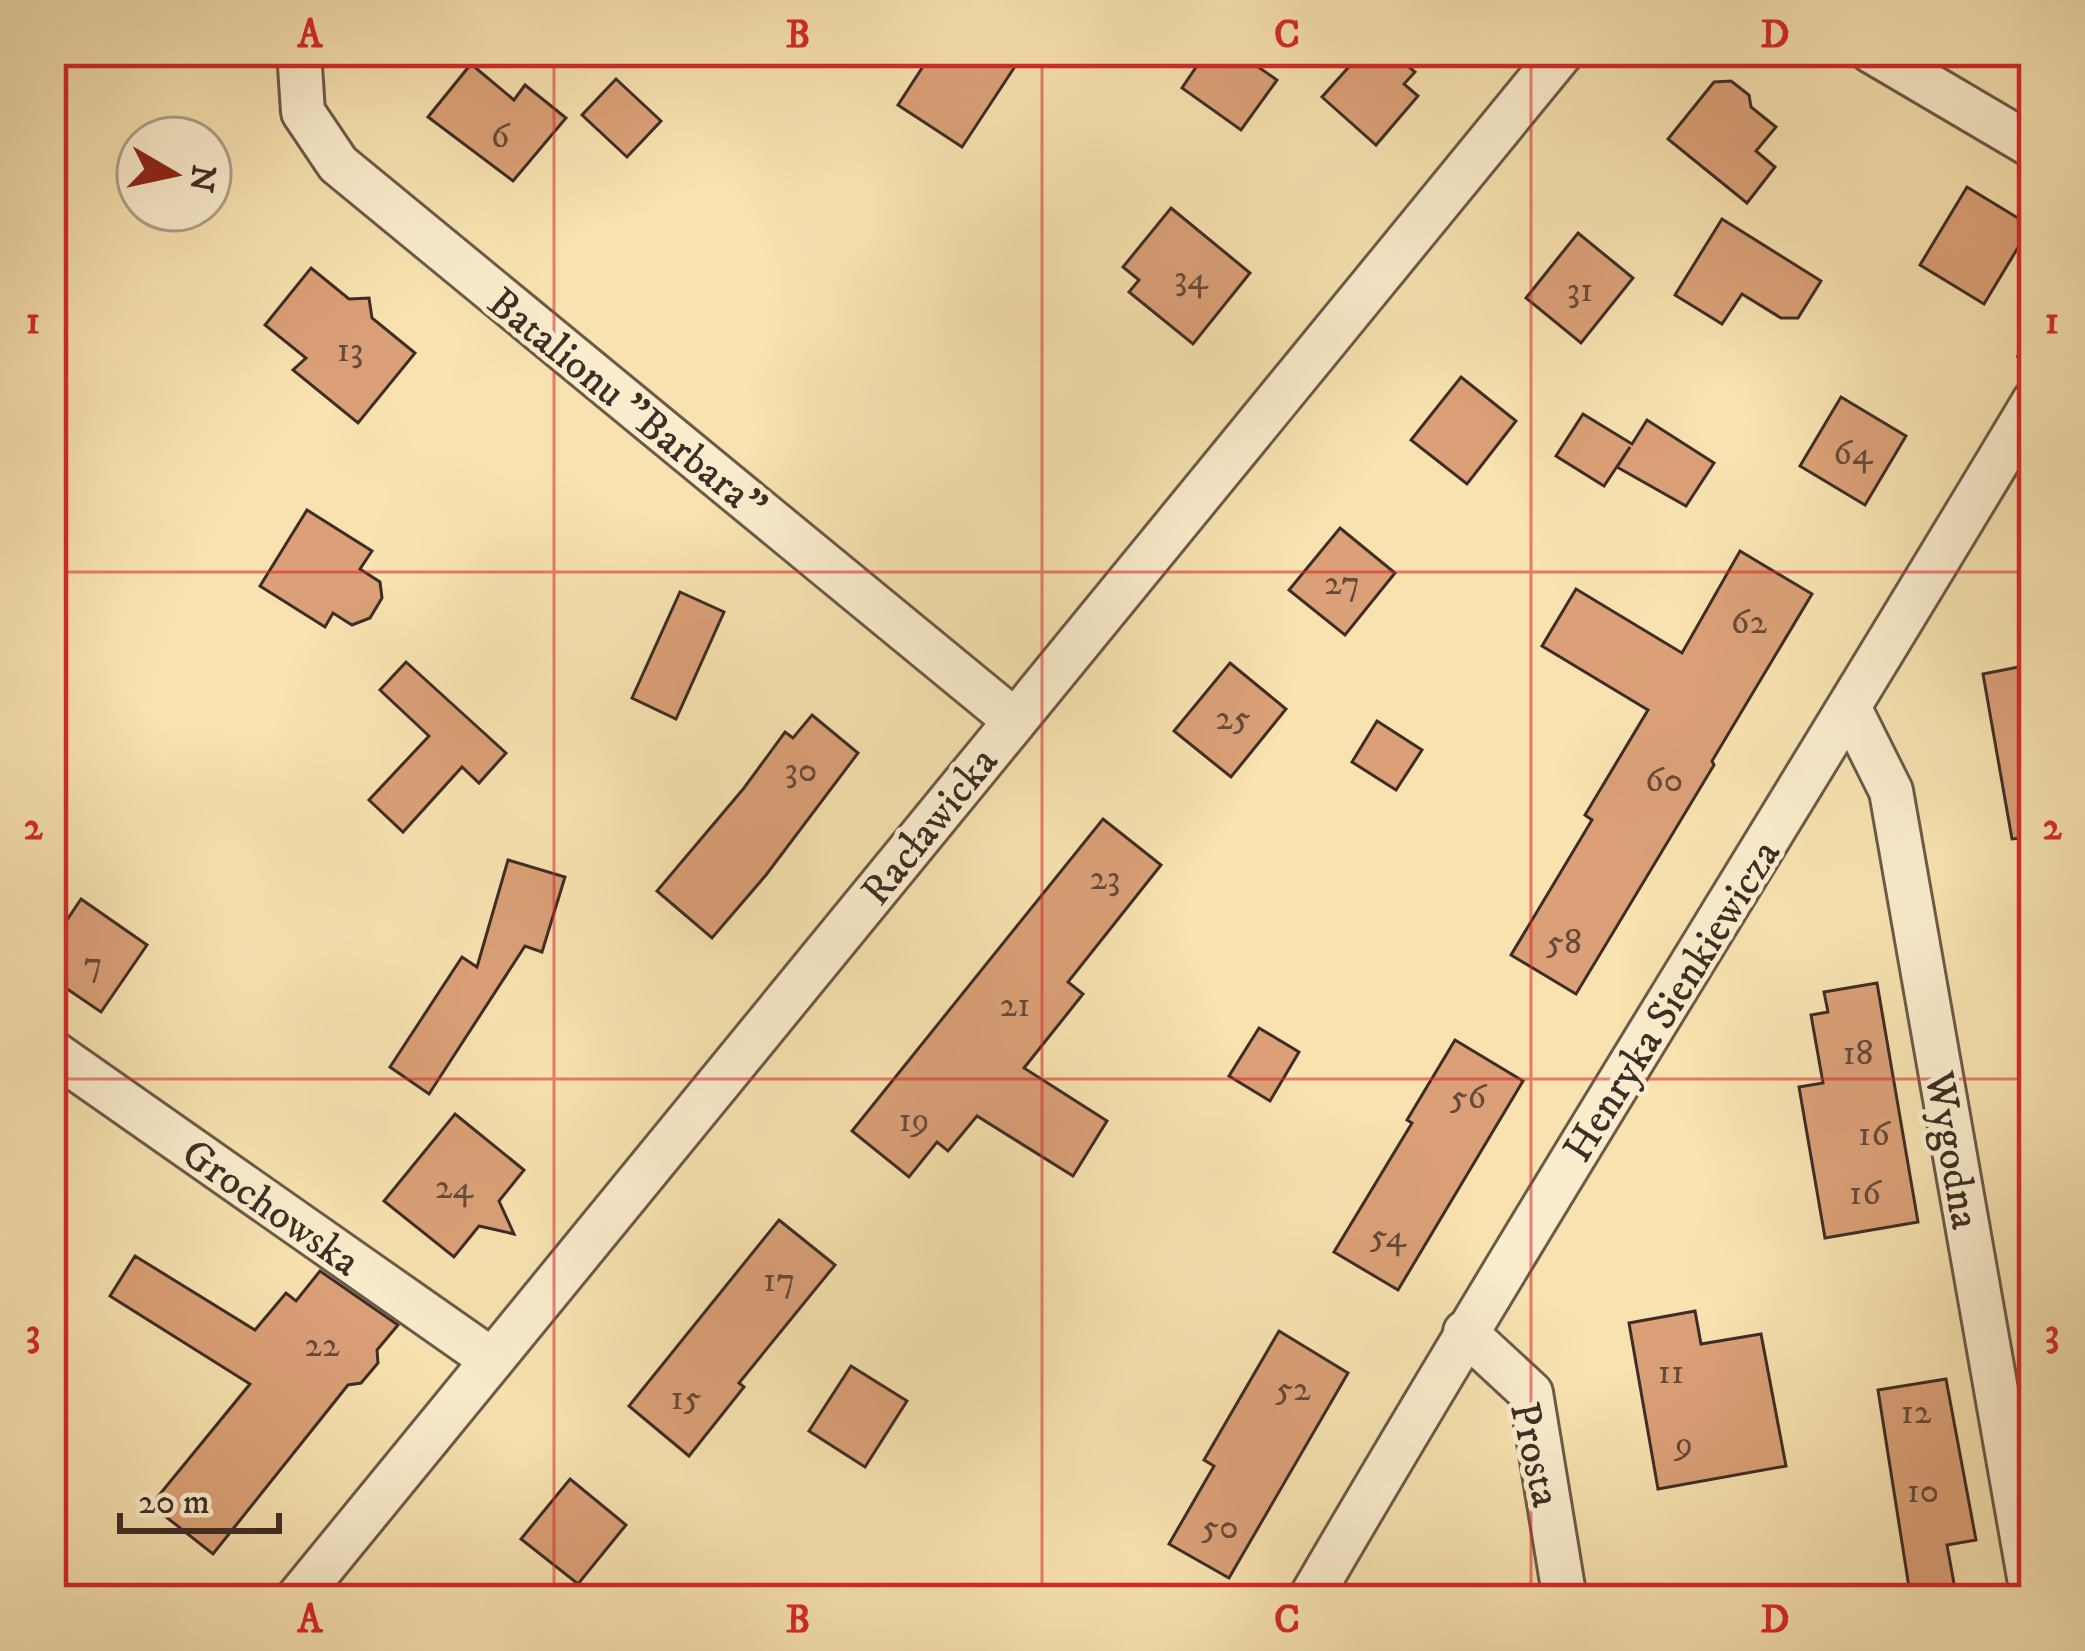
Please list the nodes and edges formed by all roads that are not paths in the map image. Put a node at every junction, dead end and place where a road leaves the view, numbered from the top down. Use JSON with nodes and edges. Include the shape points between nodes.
{"nodes":[{"id":1,"x":299,"y":51,"type":"edge"},
{"id":2,"x":1562,"y":51,"type":"edge"},
{"id":3,"x":1871,"y":51,"type":"edge"},
{"id":4,"x":2034,"y":147,"type":"edge"},
{"id":5,"x":2034,"y":401,"type":"edge"},
{"id":6,"x":1850,"y":709,"type":"junction"},
{"id":7,"x":1014,"y":720,"type":"junction"},
{"id":8,"x":51,"y":1052,"type":"edge"},
{"id":9,"x":1466,"y":1332,"type":"junction"},
{"id":10,"x":492,"y":1360,"type":"junction"},
{"id":11,"x":296,"y":1600,"type":"edge"},
{"id":12,"x":1309,"y":1600,"type":"edge"},
{"id":13,"x":1565,"y":1600,"type":"edge"},
{"id":14,"x":2033,"y":1600,"type":"edge"}],
"edges":[{"from":1,"to":7,"type":"street","name":"Batalionu \"Barbara\"","via":[[303,112],[338,164]]},
{"from":2,"to":7,"type":"street","name":"Racławicka"},
{"from":3,"to":4,"type":"street"},
{"from":5,"to":6,"type":"street","name":"Henryka Sienkiewicza"},
{"from":6,"to":9,"type":"street","name":"Henryka Sienkiewicza"},
{"from":6,"to":14,"type":"street","name":"Wygodna","via":[[1891,791]]},
{"from":7,"to":10,"type":"street","name":"Racławicka"},
{"from":8,"to":10,"type":"street","name":"Grochowska"},
{"from":9,"to":12,"type":"street","name":"Henryka Sienkiewicza"},
{"from":9,"to":13,"type":"street","name":"Prosta","via":[[1531,1393]]},
{"from":10,"to":11,"type":"street","name":"Racławicka"}]}
